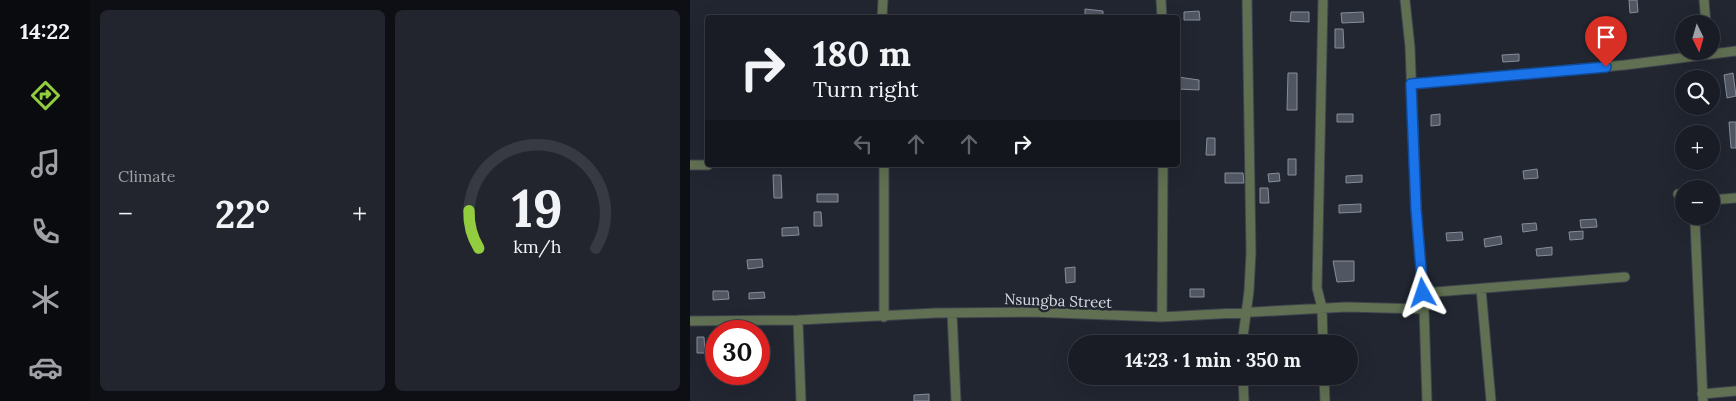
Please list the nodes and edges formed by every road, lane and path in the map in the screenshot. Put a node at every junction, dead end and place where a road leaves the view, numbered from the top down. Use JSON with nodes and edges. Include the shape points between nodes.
{"nodes":[{"id":1,"x":883,"y":0,"type":"edge"},
{"id":2,"x":1160,"y":0,"type":"edge"},
{"id":3,"x":1247,"y":0,"type":"edge"},
{"id":4,"x":1323,"y":0,"type":"edge"},
{"id":5,"x":1405,"y":0,"type":"edge"},
{"id":6,"x":1704,"y":0,"type":"edge"},
{"id":7,"x":882,"y":15,"type":"edge"},
{"id":8,"x":1162,"y":15,"type":"edge"},
{"id":9,"x":1705,"y":15,"type":"edge"},
{"id":10,"x":1736,"y":51,"type":"edge"},
{"id":11,"x":1720,"y":52,"type":"edge"},
{"id":12,"x":1675,"y":58,"type":"edge"},
{"id":13,"x":1411,"y":84,"type":"junction"},
{"id":14,"x":690,"y":165,"type":"edge"},
{"id":15,"x":705,"y":165,"type":"edge"},
{"id":16,"x":884,"y":167,"type":"edge"},
{"id":17,"x":1163,"y":167,"type":"edge"},
{"id":18,"x":1736,"y":198,"type":"edge"},
{"id":19,"x":1720,"y":199,"type":"edge"},
{"id":20,"x":1695,"y":225,"type":"edge"},
{"id":21,"x":1625,"y":277,"type":"dead end"},
{"id":22,"x":1481,"y":289,"type":"junction"},
{"id":23,"x":1423,"y":293,"type":"junction"},
{"id":24,"x":1322,"y":308,"type":"junction"},
{"id":25,"x":1424,"y":309,"type":"junction"},
{"id":26,"x":1246,"y":312,"type":"junction"},
{"id":27,"x":952,"y":313,"type":"junction"},
{"id":28,"x":884,"y":317,"type":"junction"},
{"id":29,"x":1162,"y":317,"type":"junction"},
{"id":30,"x":798,"y":320,"type":"junction"},
{"id":31,"x":690,"y":321,"type":"edge"},
{"id":32,"x":1243,"y":335,"type":"edge"},
{"id":33,"x":1323,"y":335,"type":"edge"},
{"id":34,"x":1243,"y":385,"type":"edge"},
{"id":35,"x":1324,"y":385,"type":"edge"},
{"id":36,"x":1736,"y":391,"type":"edge"},
{"id":37,"x":1702,"y":397,"type":"edge"},
{"id":38,"x":801,"y":401,"type":"edge"},
{"id":39,"x":956,"y":401,"type":"edge"},
{"id":40,"x":1244,"y":401,"type":"edge"},
{"id":41,"x":1324,"y":401,"type":"edge"},
{"id":42,"x":1427,"y":401,"type":"edge"},
{"id":43,"x":1491,"y":401,"type":"edge"}],
"edges":[{"from":1,"to":7,"type":"street"},
{"from":2,"to":8,"type":"street"},
{"from":3,"to":26,"type":"street","via":[[1250,252]]},
{"from":4,"to":24,"type":"street","via":[[1317,288]]},
{"from":5,"to":13,"type":"street"},
{"from":6,"to":9,"type":"street"},
{"from":10,"to":11,"type":"street"},
{"from":12,"to":13,"type":"street"},
{"from":13,"to":23,"type":"street"},
{"from":14,"to":15,"type":"street"},
{"from":16,"to":28,"type":"street"},
{"from":17,"to":29,"type":"street"},
{"from":18,"to":19,"type":"street"},
{"from":20,"to":37,"type":"street"},
{"from":21,"to":22,"type":"street"},
{"from":22,"to":23,"type":"street"},
{"from":22,"to":43,"type":"street"},
{"from":23,"to":25,"type":"street"},
{"from":24,"to":25,"type":"street","name":"Nsungba Street"},
{"from":24,"to":26,"type":"street","name":"Nsungba Street"},
{"from":24,"to":33,"type":"street"},
{"from":25,"to":42,"type":"street"},
{"from":26,"to":29,"type":"street","name":"Nsungba Street"},
{"from":26,"to":32,"type":"street"},
{"from":27,"to":28,"type":"street","name":"Nsungba Street"},
{"from":27,"to":29,"type":"street","name":"Nsungba Street","via":[[1039,312]]},
{"from":27,"to":39,"type":"street"},
{"from":28,"to":30,"type":"street","name":"Nsungba Street"},
{"from":30,"to":31,"type":"street","name":"Nsungba Street"},
{"from":30,"to":38,"type":"street"},
{"from":34,"to":40,"type":"street"},
{"from":35,"to":41,"type":"street"},
{"from":36,"to":37,"type":"street"}]}
